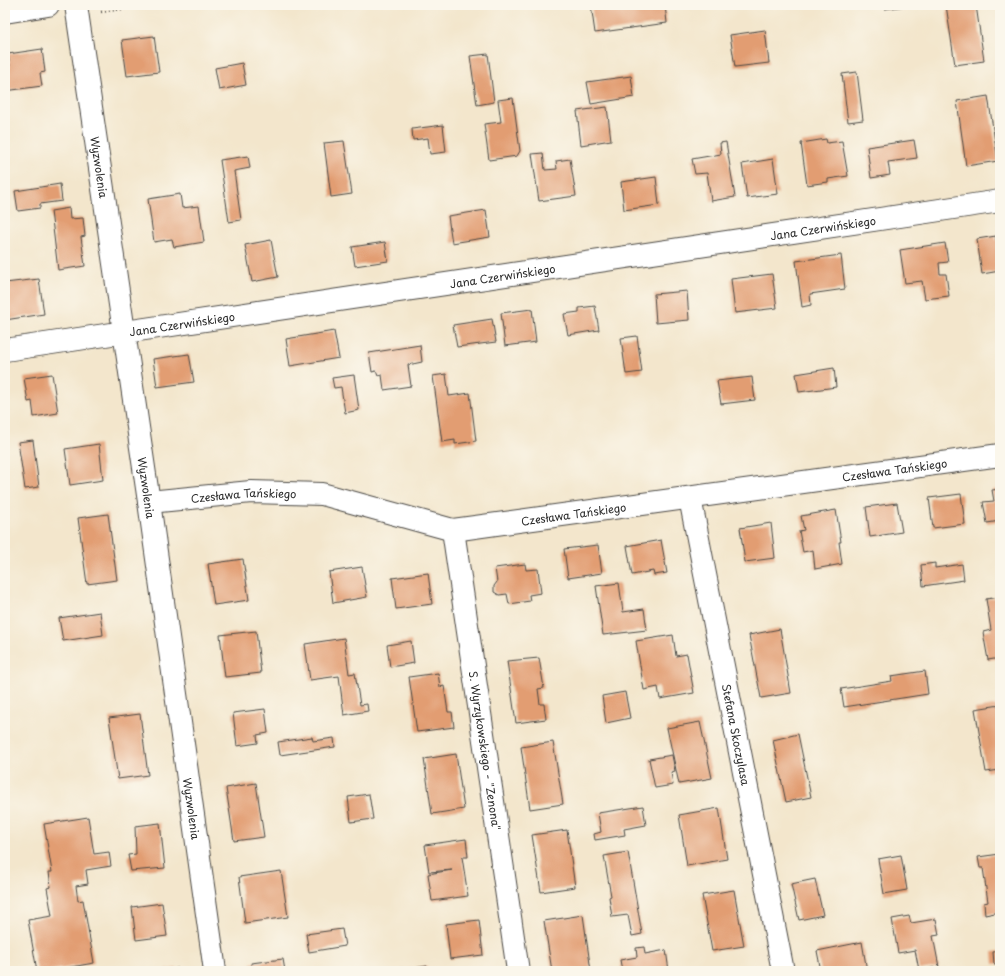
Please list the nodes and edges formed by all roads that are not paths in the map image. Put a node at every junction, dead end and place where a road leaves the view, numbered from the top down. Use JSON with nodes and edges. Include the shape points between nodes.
{"nodes":[{"id":1,"x":48,"y":5,"type":"edge"},
{"id":2,"x":76,"y":5,"type":"edge"},
{"id":3,"x":5,"y":12,"type":"edge"},
{"id":4,"x":1000,"y":201,"type":"edge"},
{"id":5,"x":124,"y":332,"type":"junction"},
{"id":6,"x":5,"y":350,"type":"edge"},
{"id":7,"x":1000,"y":455,"type":"edge"},
{"id":8,"x":690,"y":498,"type":"junction"},
{"id":9,"x":149,"y":502,"type":"junction"},
{"id":10,"x":453,"y":530,"type":"junction"},
{"id":11,"x":215,"y":971,"type":"edge"},
{"id":12,"x":518,"y":971,"type":"edge"},
{"id":13,"x":783,"y":971,"type":"edge"}],
"edges":[{"from":1,"to":3,"type":"street"},
{"from":2,"to":5,"type":"street","name":"Wyzwolenia"},
{"from":4,"to":5,"type":"street","name":"Jana Czerwińskiego"},
{"from":5,"to":6,"type":"street","name":"Jana Czerwińskiego"},
{"from":5,"to":9,"type":"street","name":"Wyzwolenia"},
{"from":7,"to":8,"type":"street","name":"Czesława Tańskiego"},
{"from":8,"to":10,"type":"street","name":"Czesława Tańskiego"},
{"from":8,"to":13,"type":"street","name":"Stefana Skoczylasa"},
{"from":9,"to":10,"type":"street","name":"Czesława Tańskiego","via":[[251,492],[322,494]]},
{"from":9,"to":11,"type":"street","name":"Wyzwolenia"},
{"from":10,"to":12,"type":"street","name":"S. Wyrzykowskiego - \"Zenona\""}]}
